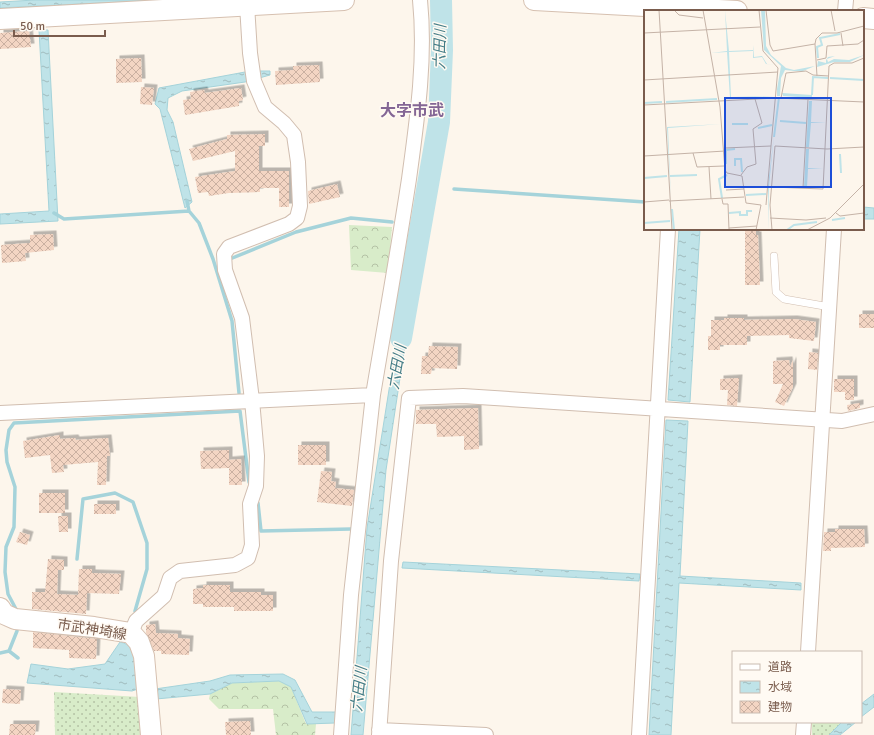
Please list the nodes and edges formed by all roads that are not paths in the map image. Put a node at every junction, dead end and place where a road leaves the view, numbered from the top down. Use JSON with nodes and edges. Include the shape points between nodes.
{"nodes":[{"id":1,"x":344,"y":0,"type":"edge"},
{"id":2,"x":420,"y":0,"type":"edge"},
{"id":3,"x":534,"y":0,"type":"edge"},
{"id":4,"x":247,"y":5,"type":"junction"},
{"id":5,"x":680,"y":9,"type":"edge"},
{"id":6,"x":708,"y":10,"type":"edge"},
{"id":7,"x":864,"y":18,"type":"edge"},
{"id":8,"x":0,"y":19,"type":"edge"},
{"id":9,"x":874,"y":19,"type":"edge"},
{"id":10,"x":668,"y":230,"type":"edge"},
{"id":11,"x":834,"y":230,"type":"edge"},
{"id":12,"x":774,"y":256,"type":"dead end"},
{"id":13,"x":830,"y":307,"type":"junction"},
{"id":14,"x":373,"y":395,"type":"junction"},
{"id":15,"x":252,"y":400,"type":"junction"},
{"id":16,"x":657,"y":409,"type":"junction"},
{"id":17,"x":0,"y":413,"type":"edge"},
{"id":18,"x":874,"y":414,"type":"edge"},
{"id":19,"x":823,"y":420,"type":"junction"},
{"id":20,"x":0,"y":608,"type":"edge"},
{"id":21,"x":131,"y":633,"type":"junction"},
{"id":22,"x":808,"y":651,"type":"edge"},
{"id":23,"x":804,"y":723,"type":"edge"},
{"id":24,"x":379,"y":732,"type":"edge"},
{"id":25,"x":151,"y":735,"type":"edge"},
{"id":26,"x":341,"y":735,"type":"edge"},
{"id":27,"x":486,"y":735,"type":"edge"},
{"id":28,"x":639,"y":735,"type":"edge"},
{"id":29,"x":803,"y":735,"type":"edge"}],
"edges":[{"from":1,"to":4,"type":"street"},
{"from":2,"to":14,"type":"street","via":[[423,25],[413,149]]},
{"from":3,"to":5,"type":"street"},
{"from":4,"to":8,"type":"street"},
{"from":4,"to":15,"type":"street","via":[[253,76],[265,107],[294,135],[300,206],[297,218],[289,224],[229,246],[224,254],[225,270],[242,318]]},
{"from":5,"to":6,"type":"street"},
{"from":7,"to":9,"type":"street"},
{"from":10,"to":16,"type":"street"},
{"from":11,"to":13,"type":"street"},
{"from":12,"to":13,"type":"lane","via":[[776,292],[784,299]]},
{"from":13,"to":19,"type":"street"},
{"from":14,"to":15,"type":"street"},
{"from":14,"to":26,"type":"street","via":[[354,566]]},
{"from":15,"to":17,"type":"street"},
{"from":15,"to":21,"type":"street","via":[[257,456],[256,486],[250,504],[252,545],[248,558],[235,564],[180,571],[170,578],[164,596],[136,621]]},
{"from":16,"to":19,"type":"street"},
{"from":16,"to":24,"type":"street","via":[[463,396],[409,398],[391,561]]},
{"from":16,"to":28,"type":"street"},
{"from":18,"to":19,"type":"street","via":[[842,421]]},
{"from":19,"to":22,"type":"street"},
{"from":20,"to":21,"type":"street","name":"市武神埼線","via":[[4,614],[15,619]]},
{"from":21,"to":25,"type":"street","name":"市武神埼線","via":[[139,642],[144,656]]},
{"from":23,"to":29,"type":"street"},
{"from":24,"to":27,"type":"street"}]}
